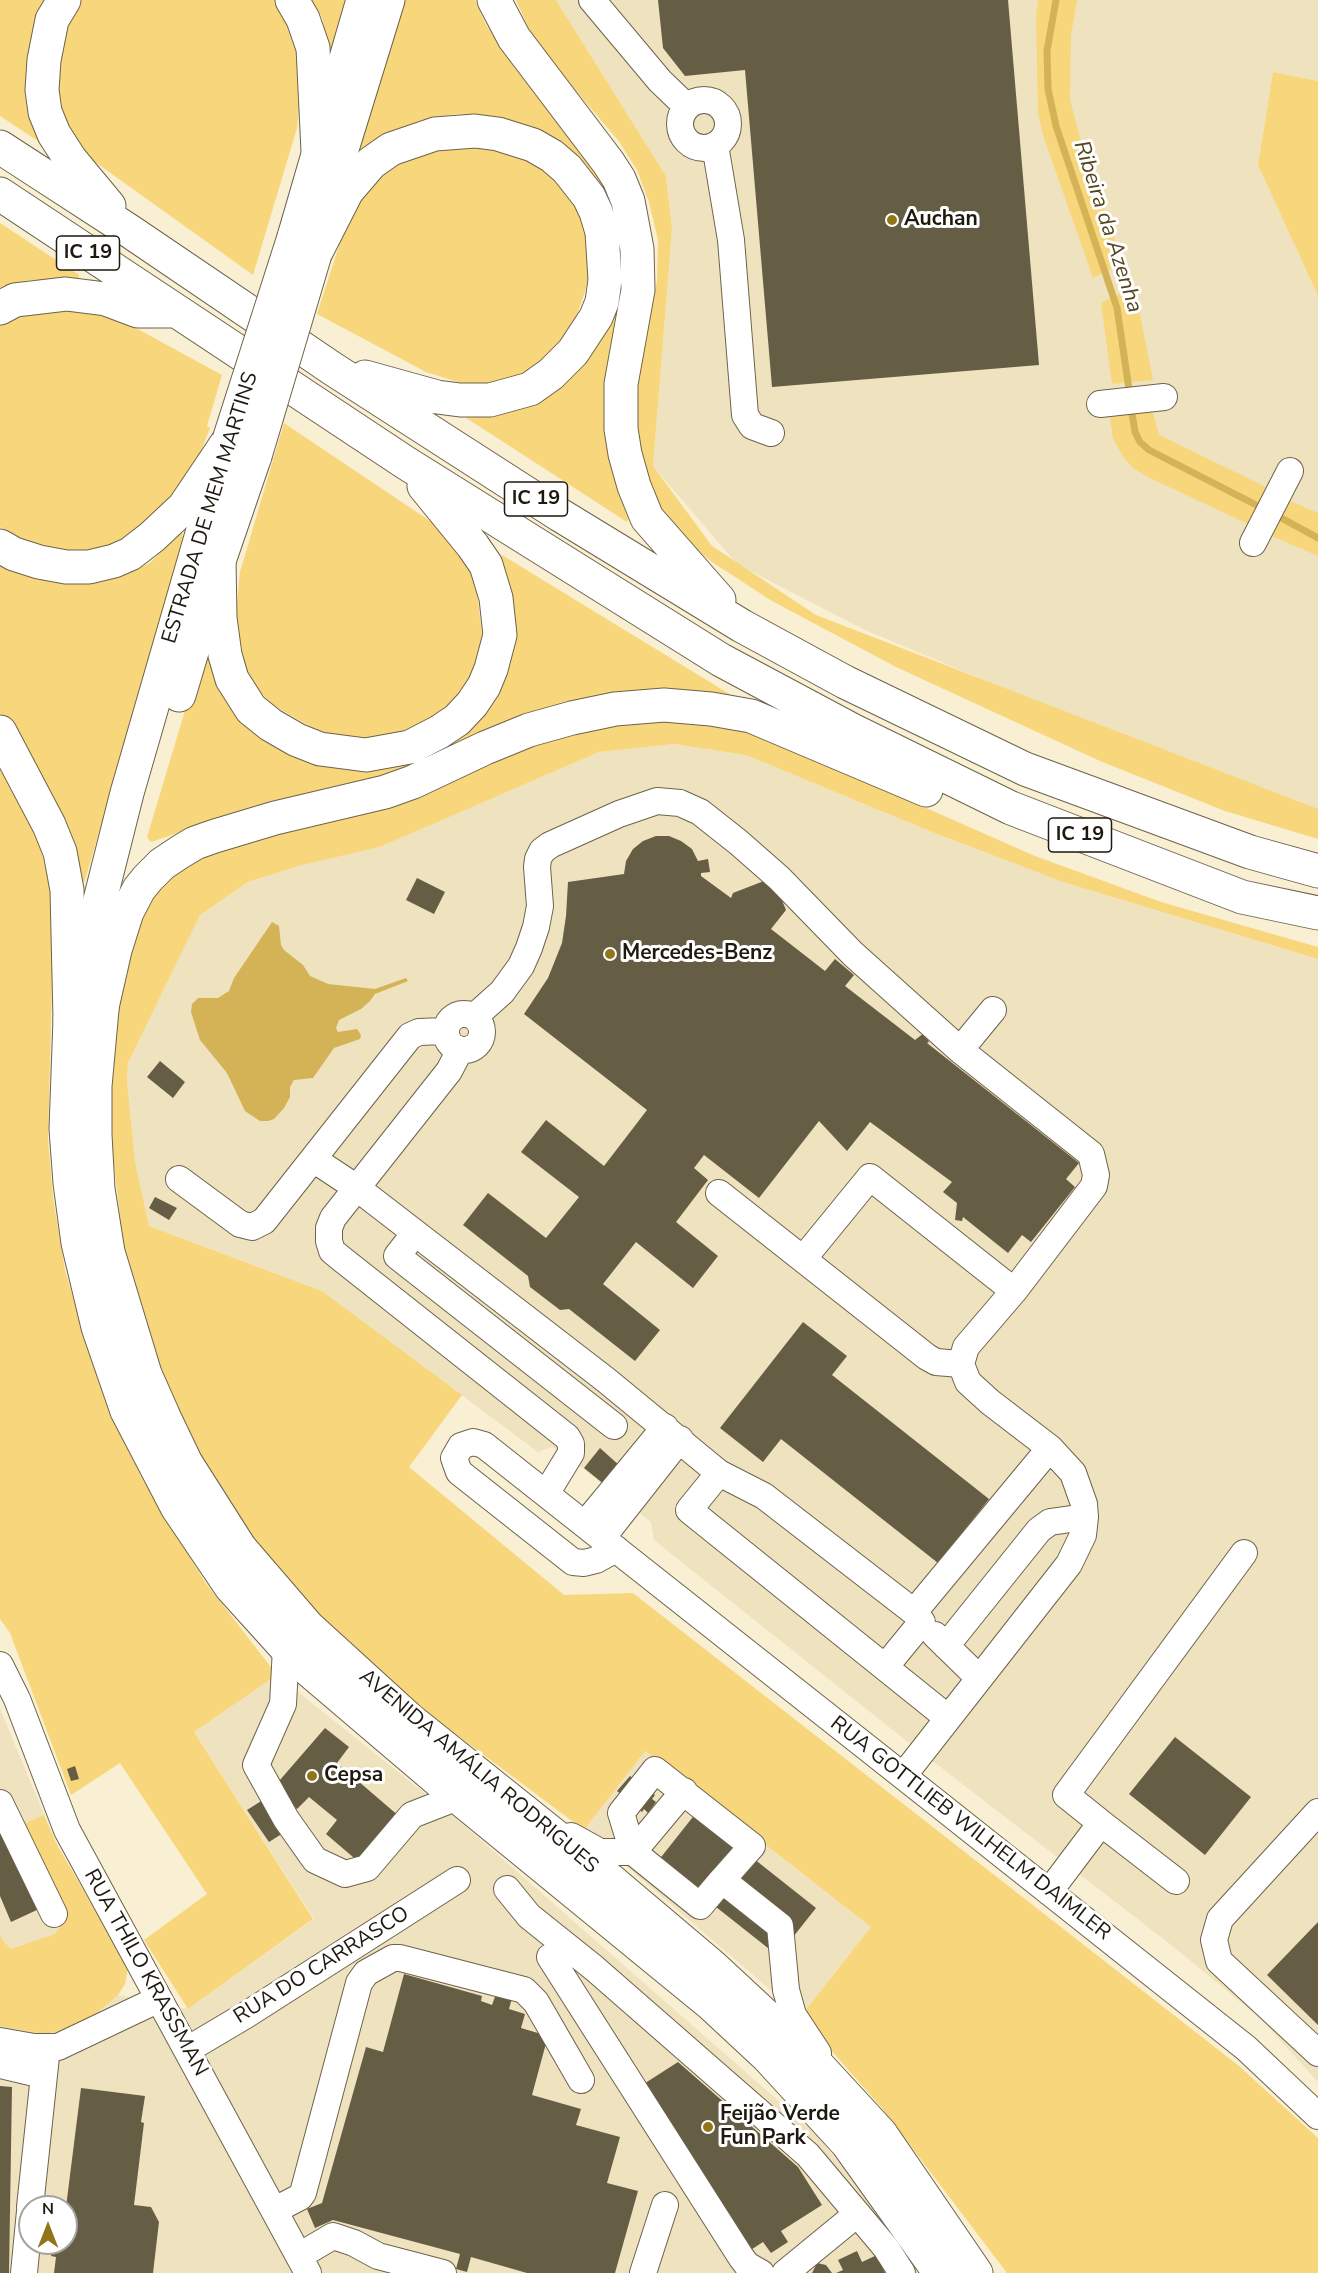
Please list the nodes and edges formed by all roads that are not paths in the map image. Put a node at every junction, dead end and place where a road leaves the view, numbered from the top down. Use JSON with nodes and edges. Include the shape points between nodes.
{"nodes":[{"id":1,"x":64,"y":0,"type":"edge"},
{"id":2,"x":292,"y":0,"type":"edge"},
{"id":3,"x":363,"y":0,"type":"edge"},
{"id":4,"x":388,"y":0,"type":"edge"},
{"id":5,"x":494,"y":0,"type":"edge"},
{"id":6,"x":592,"y":0,"type":"edge"},
{"id":7,"x":686,"y":106,"type":"junction"},
{"id":8,"x":715,"y":145,"type":"junction"},
{"id":9,"x":0,"y":147,"type":"edge"},
{"id":10,"x":318,"y":151,"type":"junction"},
{"id":11,"x":0,"y":195,"type":"edge"},
{"id":12,"x":131,"y":232,"type":"junction"},
{"id":13,"x":304,"y":246,"type":"junction"},
{"id":14,"x":0,"y":308,"type":"edge"},
{"id":15,"x":176,"y":311,"type":"junction"},
{"id":16,"x":333,"y":369,"type":"junction"},
{"id":17,"x":1164,"y":397,"type":"dead end"},
{"id":18,"x":1100,"y":404,"type":"dead end"},
{"id":19,"x":771,"y":433,"type":"dead end"},
{"id":20,"x":242,"y":448,"type":"junction"},
{"id":21,"x":406,"y":464,"type":"junction"},
{"id":22,"x":1286,"y":478,"type":"dead end"},
{"id":23,"x":1253,"y":543,"type":"dead end"},
{"id":24,"x":0,"y":546,"type":"edge"},
{"id":25,"x":219,"y":561,"type":"junction"},
{"id":26,"x":742,"y":626,"type":"junction"},
{"id":27,"x":0,"y":732,"type":"edge"},
{"id":28,"x":1318,"y":871,"type":"edge"},
{"id":29,"x":1242,"y":897,"type":"junction"},
{"id":30,"x":1318,"y":913,"type":"edge"},
{"id":31,"x":993,"y":1010,"type":"dead end"},
{"id":32,"x":85,"y":1018,"type":"junction"},
{"id":33,"x":453,"y":1040,"type":"junction"},
{"id":34,"x":960,"y":1050,"type":"junction"},
{"id":35,"x":314,"y":1158,"type":"junction"},
{"id":36,"x":179,"y":1179,"type":"dead end"},
{"id":37,"x":357,"y":1188,"type":"junction"},
{"id":38,"x":719,"y":1193,"type":"dead end"},
{"id":39,"x":415,"y":1233,"type":"junction"},
{"id":40,"x":803,"y":1259,"type":"junction"},
{"id":41,"x":1014,"y":1291,"type":"junction"},
{"id":42,"x":529,"y":1320,"type":"junction"},
{"id":43,"x":509,"y":1344,"type":"junction"},
{"id":44,"x":961,"y":1364,"type":"junction"},
{"id":45,"x":614,"y":1426,"type":"dead end"},
{"id":46,"x":672,"y":1433,"type":"junction"},
{"id":47,"x":1050,"y":1448,"type":"junction"},
{"id":48,"x":719,"y":1473,"type":"junction"},
{"id":49,"x":546,"y":1494,"type":"junction"},
{"id":50,"x":1085,"y":1517,"type":"junction"},
{"id":51,"x":601,"y":1537,"type":"junction"},
{"id":52,"x":1244,"y":1553,"type":"dead end"},
{"id":53,"x":918,"y":1617,"type":"junction"},
{"id":54,"x":946,"y":1646,"type":"junction"},
{"id":55,"x":286,"y":1648,"type":"junction"},
{"id":56,"x":0,"y":1665,"type":"edge"},
{"id":57,"x":885,"y":1667,"type":"junction"},
{"id":58,"x":979,"y":1678,"type":"junction"},
{"id":59,"x":948,"y":1718,"type":"junction"},
{"id":60,"x":903,"y":1776,"type":"junction"},
{"id":61,"x":684,"y":1791,"type":"junction"},
{"id":62,"x":504,"y":1796,"type":"junction"},
{"id":63,"x":458,"y":1797,"type":"junction"},
{"id":64,"x":0,"y":1803,"type":"edge"},
{"id":65,"x":1318,"y":1812,"type":"edge"},
{"id":66,"x":1101,"y":1823,"type":"junction"},
{"id":67,"x":633,"y":1852,"type":"junction"},
{"id":68,"x":456,"y":1880,"type":"dead end"},
{"id":69,"x":723,"y":1880,"type":"junction"},
{"id":70,"x":1176,"y":1881,"type":"dead end"},
{"id":71,"x":507,"y":1889,"type":"dead end"},
{"id":72,"x":1049,"y":1892,"type":"junction"},
{"id":73,"x":54,"y":1914,"type":"dead end"},
{"id":74,"x":567,"y":1947,"type":"junction"},
{"id":75,"x":159,"y":1999,"type":"junction"},
{"id":76,"x":0,"y":2041,"type":"edge"},
{"id":77,"x":47,"y":2047,"type":"junction"},
{"id":78,"x":187,"y":2050,"type":"junction"},
{"id":79,"x":1318,"y":2053,"type":"edge"},
{"id":80,"x":0,"y":2065,"type":"edge"},
{"id":81,"x":44,"y":2074,"type":"junction"},
{"id":82,"x":581,"y":2080,"type":"dead end"},
{"id":83,"x":844,"y":2094,"type":"junction"},
{"id":84,"x":1318,"y":2116,"type":"edge"},
{"id":85,"x":31,"y":2195,"type":"edge"},
{"id":86,"x":665,"y":2205,"type":"dead end"},
{"id":87,"x":275,"y":2210,"type":"junction"},
{"id":88,"x":857,"y":2214,"type":"junction"},
{"id":89,"x":26,"y":2255,"type":"edge"},
{"id":90,"x":304,"y":2264,"type":"edge"},
{"id":91,"x":24,"y":2273,"type":"edge"},
{"id":92,"x":443,"y":2273,"type":"edge"},
{"id":93,"x":643,"y":2273,"type":"edge"},
{"id":94,"x":761,"y":2273,"type":"edge"},
{"id":95,"x":785,"y":2273,"type":"edge"},
{"id":96,"x":902,"y":2273,"type":"edge"},
{"id":97,"x":940,"y":2273,"type":"edge"},
{"id":98,"x":976,"y":2273,"type":"edge"}],
"edges":[{"from":1,"to":12,"type":"main road","via":[[52,20],[44,60],[45,112],[70,159]]},
{"from":2,"to":10,"type":"main road","via":[[314,48]]},
{"from":3,"to":10,"type":"main road","name":"ESTRADA DE MEM MARTINS"},
{"from":4,"to":13,"type":"main road","name":"ESTRADA DE MEM MARTINS","via":[[334,175]]},
{"from":5,"to":26,"type":"main road","via":[[514,38],[619,179],[628,201],[638,290],[621,384],[625,454],[647,518]]},
{"from":6,"to":7,"type":"street"},
{"from":7,"to":8,"type":"street","via":[[679,128],[686,141],[700,148]]},
{"from":7,"to":8,"type":"street","via":[[710,99],[724,109],[728,125],[722,141]]},
{"from":8,"to":19,"type":"street","via":[[731,240],[745,415],[752,426]]},
{"from":9,"to":12,"type":"main road","number":"IC 19"},
{"from":10,"to":13,"type":"main road","name":"ESTRADA DE MEM MARTINS"},
{"from":11,"to":15,"type":"main road","number":"IC 19"},
{"from":12,"to":16,"type":"main road","number":"IC 19"},
{"from":13,"to":16,"type":"main road","via":[[371,163],[406,143],[453,132],[498,134],[533,145],[552,156],[589,197],[602,232],[605,280],[596,317],[573,352],[530,389],[490,400],[460,400]]},
{"from":13,"to":20,"type":"main road","name":"ESTRADA DE MEM MARTINS","bridge":true},
{"from":14,"to":15,"type":"main road","via":[[15,300],[66,294],[106,300],[138,311]]},
{"from":15,"to":21,"type":"main road","number":"IC 19"},
{"from":16,"to":26,"type":"main road","number":"IC 19"},
{"from":17,"to":18,"type":"street"},
{"from":20,"to":24,"type":"main road","via":[[152,537],[114,561],[66,567],[39,562]]},
{"from":20,"to":25,"type":"main road","name":"ESTRADA DE MEM MARTINS"},
{"from":20,"to":32,"type":"main road","name":"ESTRADA DE MEM MARTINS","via":[[127,793],[93,918]]},
{"from":21,"to":25,"type":"main road","via":[[486,565],[500,619],[500,635],[484,686],[457,720],[439,732],[410,747],[366,755],[320,749],[271,725],[251,709],[232,679],[220,618]]},
{"from":21,"to":29,"type":"main road","number":"IC 19","via":[[721,660],[852,730],[1011,808]]},
{"from":22,"to":23,"type":"street"},
{"from":25,"to":32,"type":"main road","name":"ESTRADA DE MEM MARTINS"},
{"from":26,"to":28,"type":"main road","number":"IC 19","via":[[845,682],[1025,769],[1250,852]]},
{"from":27,"to":32,"type":"main road","via":[[60,852]]},
{"from":29,"to":30,"type":"main road","number":"IC 19"},
{"from":29,"to":32,"type":"main road","via":[[1132,869],[1026,832],[751,716],[664,705],[615,709],[529,730],[385,792],[275,818],[195,843],[162,864],[139,889]]},
{"from":31,"to":34,"type":"street"},
{"from":32,"to":55,"type":"main road","name":"AVENIDA AMÁLIA RODRIGUES","via":[[66,1086],[70,1183],[86,1282],[110,1367],[127,1411],[177,1507],[231,1587]]},
{"from":32,"to":62,"type":"main road","name":"AVENIDA AMÁLIA RODRIGUES","via":[[95,1086],[102,1227],[145,1374],[186,1463],[240,1548],[308,1627],[410,1720]]},
{"from":33,"to":34,"type":"street","via":[[472,1048],[481,1039],[482,1026],[474,1017],[502,992],[521,966],[540,906],[537,867],[542,851],[657,801],[680,803],[700,812],[738,842]]},
{"from":33,"to":35,"type":"street","via":[[418,1032],[410,1036]]},
{"from":33,"to":37,"type":"street","via":[[449,1071]]},
{"from":34,"to":41,"type":"street","via":[[1083,1146],[1095,1164],[1094,1186]]},
{"from":35,"to":36,"type":"street","via":[[264,1221],[252,1227],[226,1216]]},
{"from":35,"to":37,"type":"street"},
{"from":37,"to":39,"type":"street"},
{"from":37,"to":49,"type":"street","via":[[329,1228],[332,1251],[567,1437],[571,1454]]},
{"from":38,"to":40,"type":"street"},
{"from":39,"to":42,"type":"street"},
{"from":39,"to":43,"type":"street","via":[[397,1256]]},
{"from":40,"to":41,"type":"street","via":[[870,1177]]},
{"from":40,"to":44,"type":"street","via":[[927,1357],[936,1362]]},
{"from":41,"to":44,"type":"street","via":[[966,1347]]},
{"from":42,"to":43,"type":"street"},
{"from":42,"to":46,"type":"street"},
{"from":43,"to":45,"type":"street"},
{"from":44,"to":47,"type":"street","via":[[968,1382]]},
{"from":46,"to":48,"type":"street"},
{"from":46,"to":51,"type":"street"},
{"from":47,"to":50,"type":"street","via":[[1072,1473]]},
{"from":47,"to":53,"type":"street"},
{"from":48,"to":53,"type":"street","via":[[764,1496]]},
{"from":48,"to":57,"type":"street","via":[[688,1510]]},
{"from":49,"to":51,"type":"street","name":"RUA GOTTLIEB WILHELM DAIMLER"},
{"from":49,"to":51,"type":"street","name":"RUA GOTTLIEB WILHELM DAIMLER","via":[[484,1445],[473,1442],[461,1446],[454,1458],[459,1472],[573,1562],[596,1560]]},
{"from":50,"to":54,"type":"street","via":[[1050,1522],[1040,1530]]},
{"from":50,"to":58,"type":"street","via":[[1083,1535],[1069,1564]]},
{"from":51,"to":60,"type":"street","name":"RUA GOTTLIEB WILHELM DAIMLER"},
{"from":52,"to":66,"type":"street","via":[[1066,1796]]},
{"from":53,"to":54,"type":"street"},
{"from":53,"to":57,"type":"street"},
{"from":54,"to":58,"type":"street"},
{"from":55,"to":63,"type":"main road","name":"AVENIDA AMÁLIA RODRIGUES"},
{"from":55,"to":63,"type":"street","via":[[283,1704],[256,1765],[286,1819],[315,1860],[345,1874],[367,1868],[412,1815]]},
{"from":56,"to":75,"type":"street","name":"RUA THILO KRASSMAN","via":[[67,1830]]},
{"from":57,"to":59,"type":"street"},
{"from":58,"to":59,"type":"street"},
{"from":59,"to":60,"type":"street"},
{"from":60,"to":72,"type":"street","name":"RUA GOTTLIEB WILHELM DAIMLER"},
{"from":61,"to":67,"type":"street"},
{"from":61,"to":67,"type":"street","via":[[656,1770],[621,1813]]},
{"from":61,"to":69,"type":"street","via":[[752,1846]]},
{"from":62,"to":67,"type":"street","via":[[590,1848],[611,1854]]},
{"from":62,"to":83,"type":"main road","name":"AVENIDA AMÁLIA RODRIGUES","via":[[712,1966]]},
{"from":63,"to":97,"type":"main road","name":"AVENIDA AMÁLIA RODRIGUES","via":[[711,2004],[768,2056],[847,2143]]},
{"from":64,"to":73,"type":"street"},
{"from":65,"to":79,"type":"street","via":[[1220,1919],[1214,1940],[1219,1961]]},
{"from":66,"to":70,"type":"street"},
{"from":66,"to":72,"type":"street"},
{"from":67,"to":69,"type":"street","via":[[700,1906]]},
{"from":68,"to":78,"type":"street","name":"RUA DO CARRASCO"},
{"from":69,"to":83,"type":"street","via":[[780,1926],[786,1990],[793,2015]]},
{"from":71,"to":74,"type":"street","via":[[529,1916]]},
{"from":72,"to":84,"type":"street","name":"RUA GOTTLIEB WILHELM DAIMLER","via":[[1246,2048]]},
{"from":74,"to":88,"type":"street","via":[[808,2156]]},
{"from":74,"to":94,"type":"street","via":[[550,1957],[741,2257]]},
{"from":75,"to":77,"type":"street","via":[[58,2047]]},
{"from":75,"to":78,"type":"street","name":"RUA THILO KRASSMAN"},
{"from":76,"to":77,"type":"street"},
{"from":77,"to":81,"type":"street"},
{"from":78,"to":87,"type":"street","name":"RUA THILO KRASSMAN"},
{"from":80,"to":81,"type":"street"},
{"from":81,"to":85,"type":"street"},
{"from":82,"to":87,"type":"street","via":[[536,2002],[524,1990],[393,1958],[366,1973],[359,1983],[303,2193]]},
{"from":83,"to":98,"type":"main road","name":"AVENIDA AMÁLIA RODRIGUES","via":[[881,2134]]},
{"from":86,"to":93,"type":"street"},
{"from":87,"to":90,"type":"street","name":"RUA THILO KRASSMAN"},
{"from":88,"to":95,"type":"street"},
{"from":88,"to":96,"type":"street"},
{"from":89,"to":91,"type":"street"},
{"from":90,"to":92,"type":"street","via":[[333,2236],[378,2256]]}]}
